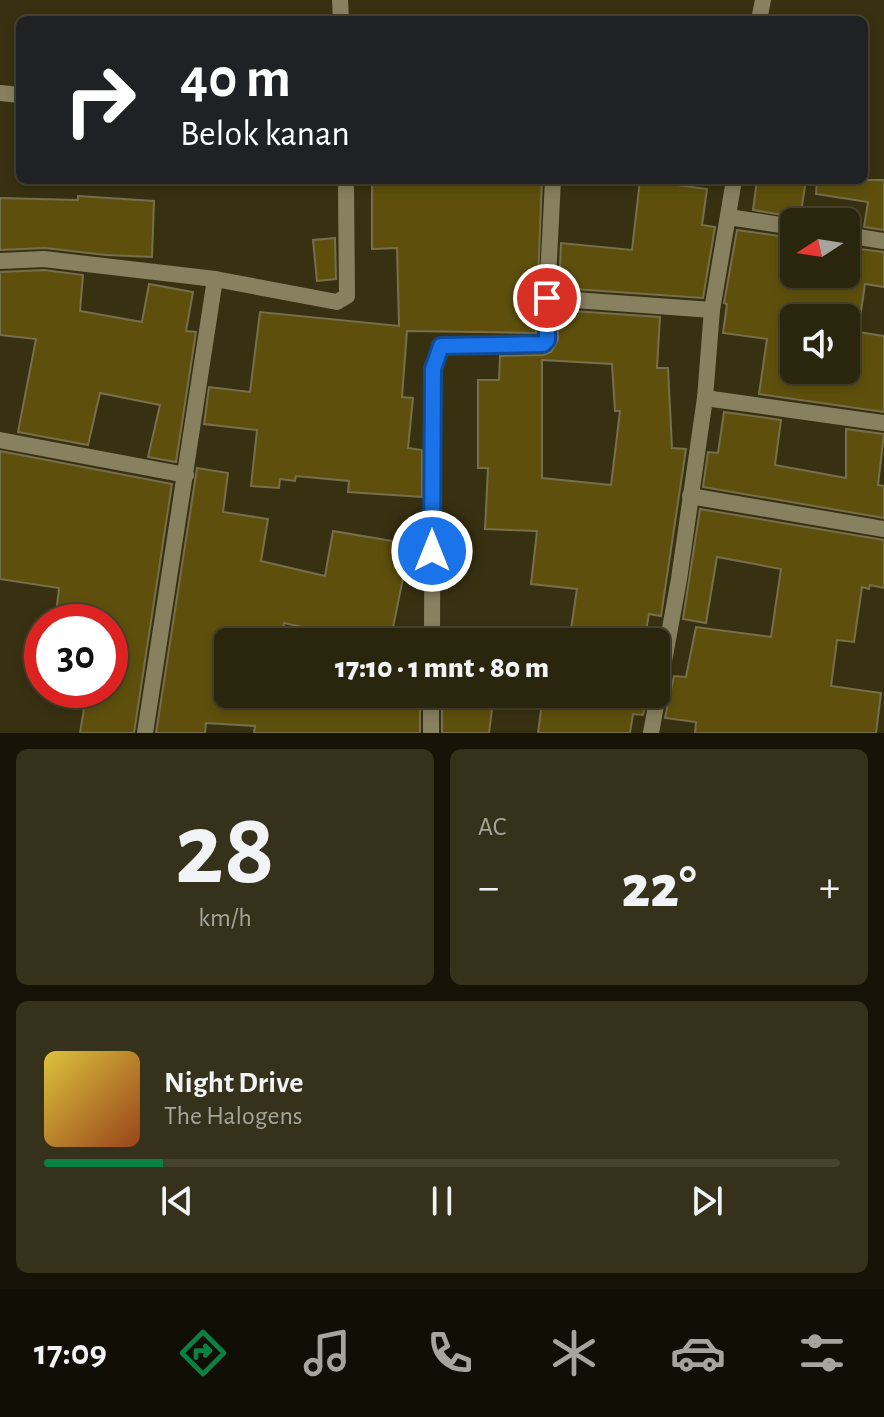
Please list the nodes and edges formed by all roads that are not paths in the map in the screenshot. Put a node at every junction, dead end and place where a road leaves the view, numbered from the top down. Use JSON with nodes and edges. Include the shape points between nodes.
{"nodes":[{"id":1,"x":553,"y":184,"type":"edge"},
{"id":2,"x":733,"y":184,"type":"edge"},
{"id":3,"x":346,"y":188,"type":"dead end"},
{"id":4,"x":728,"y":217,"type":"junction"},
{"id":5,"x":780,"y":225,"type":"edge"},
{"id":6,"x":860,"y":237,"type":"edge"},
{"id":7,"x":884,"y":241,"type":"edge"},
{"id":8,"x":0,"y":261,"type":"edge"},
{"id":9,"x":215,"y":279,"type":"junction"},
{"id":10,"x":547,"y":298,"type":"junction"},
{"id":11,"x":712,"y":310,"type":"junction"},
{"id":12,"x":705,"y":398,"type":"junction"},
{"id":13,"x":884,"y":423,"type":"edge"},
{"id":14,"x":0,"y":440,"type":"edge"},
{"id":15,"x":186,"y":475,"type":"junction"},
{"id":16,"x":690,"y":496,"type":"junction"},
{"id":17,"x":884,"y":529,"type":"edge"},
{"id":18,"x":432,"y":628,"type":"edge"},
{"id":19,"x":431,"y":708,"type":"edge"},
{"id":20,"x":145,"y":733,"type":"edge"},
{"id":21,"x":431,"y":733,"type":"edge"},
{"id":22,"x":651,"y":733,"type":"edge"}],
"edges":[{"from":1,"to":10,"type":"street"},
{"from":2,"to":4,"type":"street"},
{"from":3,"to":9,"type":"street","via":[[344,300]]},
{"from":4,"to":5,"type":"street"},
{"from":4,"to":11,"type":"street"},
{"from":6,"to":7,"type":"street"},
{"from":8,"to":9,"type":"street","via":[[44,259]]},
{"from":9,"to":15,"type":"street"},
{"from":10,"to":11,"type":"street"},
{"from":10,"to":18,"type":"street","via":[[543,344],[441,346],[436,355]]},
{"from":11,"to":12,"type":"street"},
{"from":12,"to":13,"type":"street"},
{"from":12,"to":16,"type":"street"},
{"from":14,"to":15,"type":"street"},
{"from":15,"to":20,"type":"street"},
{"from":16,"to":17,"type":"street"},
{"from":16,"to":22,"type":"street"},
{"from":19,"to":21,"type":"street"}]}
